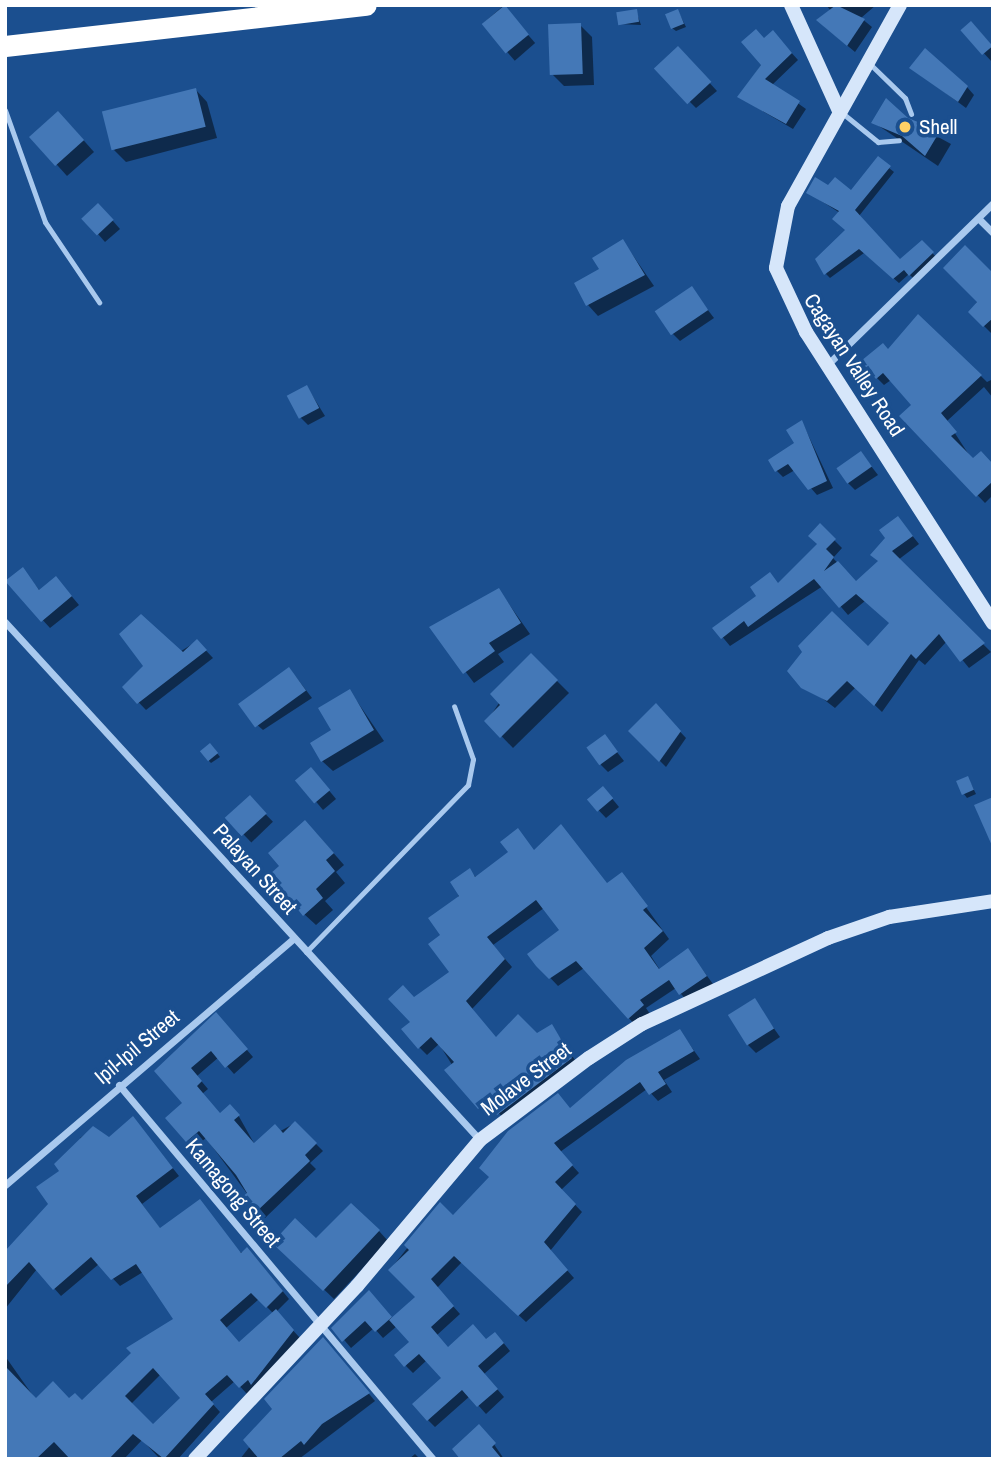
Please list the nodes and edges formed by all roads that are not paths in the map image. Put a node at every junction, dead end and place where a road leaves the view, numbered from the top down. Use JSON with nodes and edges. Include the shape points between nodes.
{"nodes":[{"id":1,"x":366,"y":5,"type":"edge"},
{"id":2,"x":791,"y":5,"type":"edge"},
{"id":3,"x":900,"y":5,"type":"edge"},
{"id":4,"x":5,"y":46,"type":"edge"},
{"id":5,"x":868,"y":61,"type":"junction"},
{"id":6,"x":5,"y":110,"type":"edge"},
{"id":7,"x":839,"y":111,"type":"junction"},
{"id":8,"x":911,"y":114,"type":"dead end"},
{"id":9,"x":898,"y":139,"type":"dead end"},
{"id":10,"x":993,"y":203,"type":"edge"},
{"id":11,"x":979,"y":219,"type":"junction"},
{"id":12,"x":993,"y":233,"type":"edge"},
{"id":13,"x":99,"y":302,"type":"dead end"},
{"id":14,"x":827,"y":365,"type":"junction"},
{"id":15,"x":5,"y":622,"type":"edge"},
{"id":16,"x":993,"y":623,"type":"edge"},
{"id":17,"x":454,"y":706,"type":"dead end"},
{"id":18,"x":993,"y":901,"type":"edge"},
{"id":19,"x":295,"y":938,"type":"junction"},
{"id":20,"x":306,"y":952,"type":"junction"},
{"id":21,"x":119,"y":1085,"type":"junction"},
{"id":22,"x":480,"y":1140,"type":"junction"},
{"id":23,"x":5,"y":1185,"type":"edge"},
{"id":24,"x":320,"y":1324,"type":"junction"},
{"id":25,"x":195,"y":1459,"type":"edge"},
{"id":26,"x":433,"y":1459,"type":"edge"}],
"edges":[{"from":1,"to":4,"type":"highway"},
{"from":2,"to":7,"type":"street"},
{"from":3,"to":5,"type":"street","name":"Cagayan Valley Road"},
{"from":5,"to":7,"type":"street","name":"Cagayan Valley Road"},
{"from":5,"to":8,"type":"lane","via":[[905,98]]},
{"from":6,"to":13,"type":"lane","via":[[45,222]]},
{"from":7,"to":9,"type":"lane","via":[[878,142]]},
{"from":7,"to":14,"type":"street","name":"Cagayan Valley Road","via":[[788,206],[777,244],[786,297]]},
{"from":10,"to":11,"type":"street"},
{"from":11,"to":12,"type":"street"},
{"from":11,"to":14,"type":"street"},
{"from":14,"to":16,"type":"street","name":"Cagayan Valley Road"},
{"from":15,"to":19,"type":"street","name":"Palayan Street"},
{"from":17,"to":20,"type":"lane","via":[[473,759],[468,785]]},
{"from":18,"to":22,"type":"street","name":"Molave Street","via":[[889,917],[744,974],[642,1024]]},
{"from":19,"to":20,"type":"street","name":"Palayan Street"},
{"from":19,"to":21,"type":"street","name":"Ipil-Ipil Street"},
{"from":20,"to":22,"type":"street","name":"Palayan Street"},
{"from":21,"to":23,"type":"street","name":"Ipil-Ipil Street"},
{"from":21,"to":24,"type":"street","name":"Kamagong Street"},
{"from":22,"to":24,"type":"street","name":"Molave Street"},
{"from":24,"to":25,"type":"street","name":"Molave Street"},
{"from":24,"to":26,"type":"street","name":"Kamagong Street"}]}
